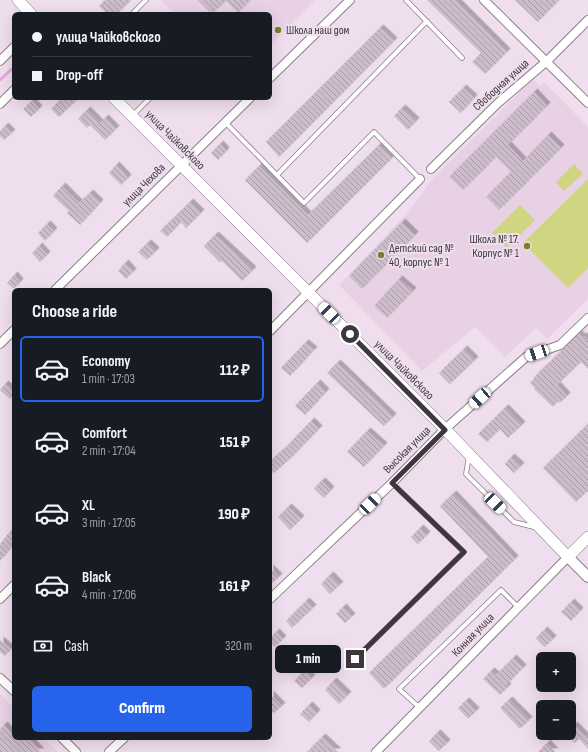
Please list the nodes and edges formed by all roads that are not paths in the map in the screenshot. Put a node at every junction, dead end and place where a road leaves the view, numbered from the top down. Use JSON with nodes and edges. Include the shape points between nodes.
{"nodes":[{"id":1,"x":18,"y":0,"type":"edge"},
{"id":2,"x":146,"y":0,"type":"edge"},
{"id":3,"x":350,"y":0,"type":"edge"},
{"id":4,"x":406,"y":0,"type":"edge"},
{"id":5,"x":484,"y":0,"type":"edge"},
{"id":6,"x":29,"y":12,"type":"edge"},
{"id":7,"x":134,"y":12,"type":"edge"},
{"id":8,"x":588,"y":20,"type":"edge"},
{"id":9,"x":427,"y":21,"type":"junction"},
{"id":10,"x":12,"y":49,"type":"edge"},
{"id":11,"x":462,"y":58,"type":"dead end"},
{"id":12,"x":0,"y":61,"type":"edge"},
{"id":13,"x":546,"y":61,"type":"junction"},
{"id":14,"x":272,"y":76,"type":"edge"},
{"id":15,"x":12,"y":92,"type":"edge"},
{"id":16,"x":116,"y":100,"type":"edge"},
{"id":17,"x":148,"y":100,"type":"edge"},
{"id":18,"x":248,"y":100,"type":"edge"},
{"id":19,"x":588,"y":103,"type":"edge"},
{"id":20,"x":0,"y":104,"type":"edge"},
{"id":21,"x":132,"y":116,"type":"junction"},
{"id":22,"x":225,"y":122,"type":"junction"},
{"id":23,"x":181,"y":165,"type":"junction"},
{"id":24,"x":431,"y":169,"type":"dead end"},
{"id":25,"x":277,"y":175,"type":"junction"},
{"id":26,"x":420,"y":178,"type":"joint"},
{"id":27,"x":56,"y":288,"type":"edge"},
{"id":28,"x":308,"y":292,"type":"junction"},
{"id":29,"x":588,"y":318,"type":"edge"},
{"id":30,"x":272,"y":329,"type":"edge"},
{"id":31,"x":12,"y":332,"type":"edge"},
{"id":32,"x":0,"y":344,"type":"edge"},
{"id":33,"x":445,"y":430,"type":"junction"},
{"id":34,"x":469,"y":455,"type":"junction"},
{"id":35,"x":392,"y":483,"type":"junction"},
{"id":36,"x":540,"y":528,"type":"junction"},
{"id":37,"x":588,"y":537,"type":"edge"},
{"id":38,"x":568,"y":557,"type":"junction"},
{"id":39,"x":588,"y":577,"type":"edge"},
{"id":40,"x":12,"y":587,"type":"edge"},
{"id":41,"x":272,"y":597,"type":"edge"},
{"id":42,"x":0,"y":599,"type":"edge"},
{"id":43,"x":519,"y":607,"type":"junction"},
{"id":44,"x":355,"y":659,"type":"dead end"},
{"id":45,"x":0,"y":678,"type":"edge"},
{"id":46,"x":12,"y":689,"type":"edge"},
{"id":47,"x":420,"y":708,"type":"junction"},
{"id":48,"x":64,"y":740,"type":"edge"},
{"id":49,"x":122,"y":740,"type":"edge"},
{"id":50,"x":76,"y":752,"type":"edge"},
{"id":51,"x":109,"y":752,"type":"edge"},
{"id":52,"x":376,"y":752,"type":"edge"}],
"edges":[{"from":1,"to":6,"type":"main road"},
{"from":2,"to":7,"type":"lane"},
{"from":3,"to":14,"type":"street"},
{"from":4,"to":9,"type":"lane"},
{"from":5,"to":13,"type":"street"},
{"from":8,"to":13,"type":"street","name":"Свободная улица"},
{"from":9,"to":11,"type":"lane"},
{"from":9,"to":25,"type":"lane"},
{"from":10,"to":12,"type":"street"},
{"from":13,"to":19,"type":"street"},
{"from":13,"to":24,"type":"street","name":"Свободная улица","via":[[498,103]]},
{"from":15,"to":20,"type":"street"},
{"from":16,"to":21,"type":"main road","name":"улица Чайковского"},
{"from":17,"to":21,"type":"lane"},
{"from":18,"to":22,"type":"street","name":"улица Чехова"},
{"from":21,"to":23,"type":"main road","name":"улица Чайковского"},
{"from":22,"to":23,"type":"street","name":"улица Чехова"},
{"from":22,"to":25,"type":"lane"},
{"from":23,"to":27,"type":"street","name":"улица Чехова"},
{"from":23,"to":28,"type":"main road","name":"улица Чайковского"},
{"from":25,"to":26,"type":"lane","via":[[304,203],[374,132]]},
{"from":26,"to":28,"type":"street"},
{"from":28,"to":30,"type":"street"},
{"from":28,"to":33,"type":"main road","name":"улица Чайковского"},
{"from":29,"to":33,"type":"street","name":"Высокая улица","via":[[560,345],[526,357]]},
{"from":31,"to":32,"type":"street"},
{"from":33,"to":34,"type":"main road","name":"улица Чайковского"},
{"from":33,"to":35,"type":"street","name":"Высокая улица"},
{"from":34,"to":36,"type":"main road","name":"улица Чайковского"},
{"from":34,"to":36,"type":"lane","via":[[466,474],[514,522]]},
{"from":35,"to":41,"type":"street","name":"Высокая улица"},
{"from":35,"to":44,"type":"lane","via":[[464,552]]},
{"from":36,"to":38,"type":"main road","name":"улица Чайковского"},
{"from":37,"to":38,"type":"main road","name":"Конная улица"},
{"from":38,"to":39,"type":"street","name":"улица Чайковского"},
{"from":38,"to":43,"type":"street","name":"Конная улица"},
{"from":40,"to":42,"type":"street"},
{"from":43,"to":47,"type":"street","name":"Конная улица"},
{"from":43,"to":47,"type":"lane","via":[[501,590],[399,689]]},
{"from":45,"to":46,"type":"street"},
{"from":47,"to":52,"type":"street","name":"Конная улица"},
{"from":48,"to":50,"type":"street"},
{"from":49,"to":51,"type":"street"}]}
